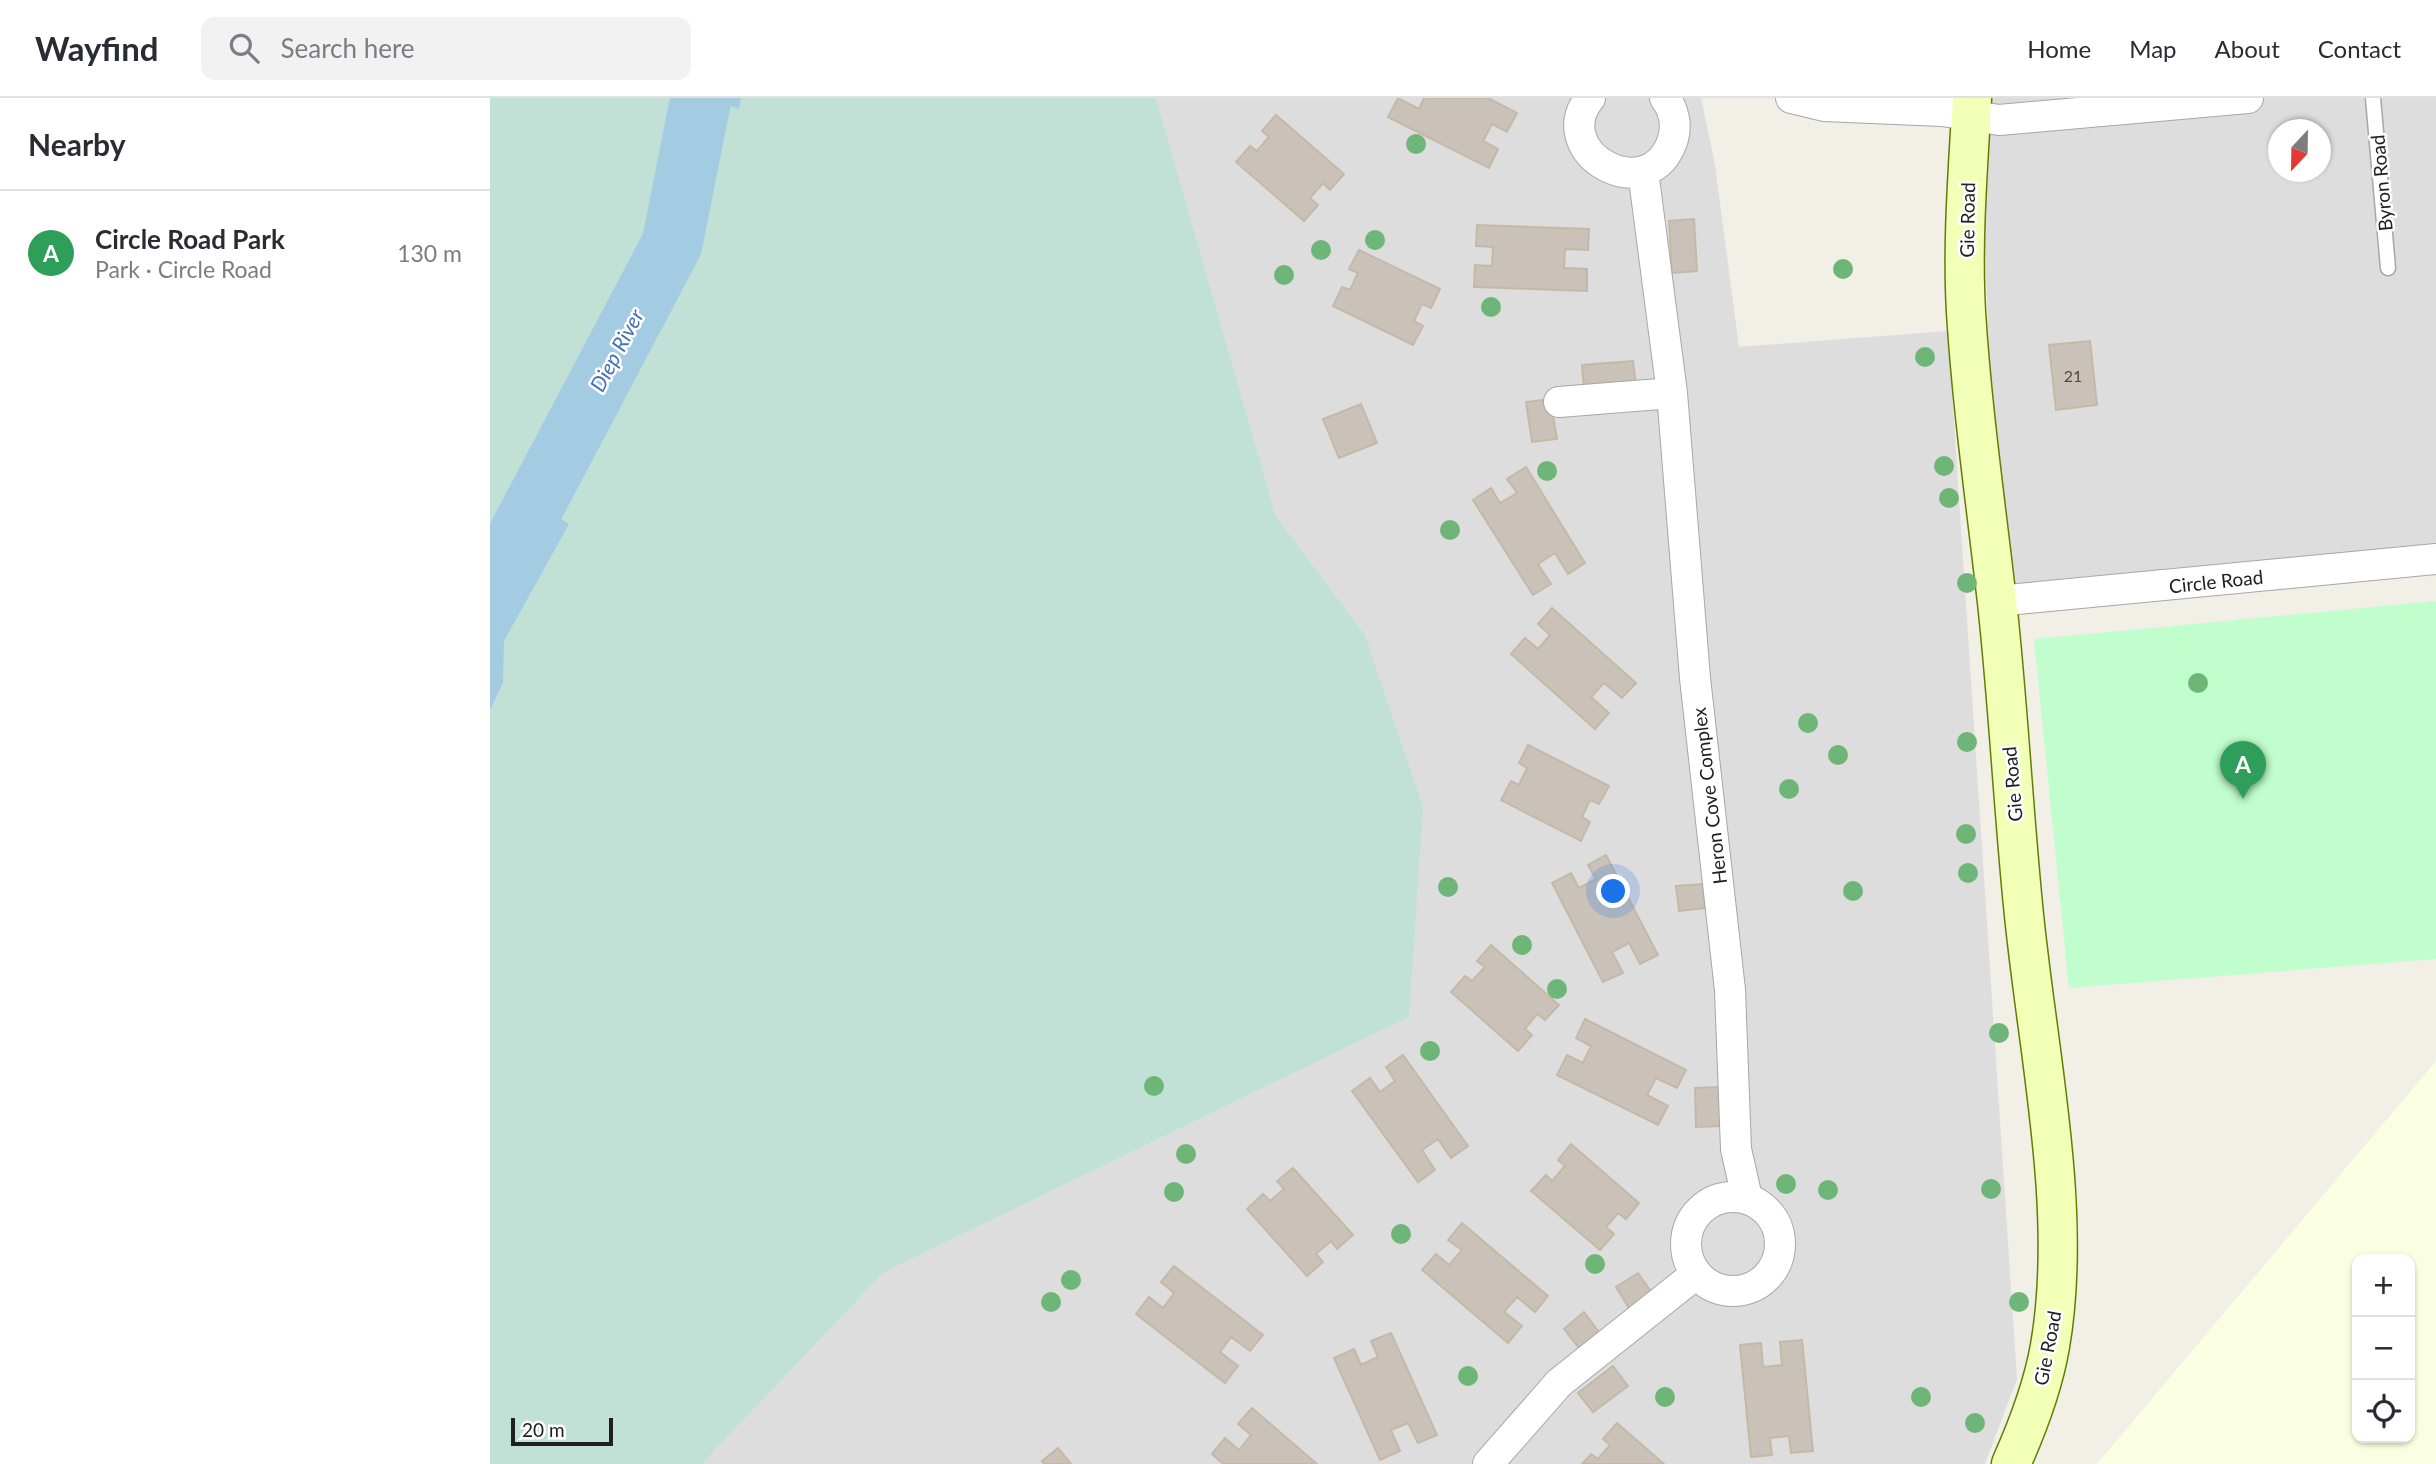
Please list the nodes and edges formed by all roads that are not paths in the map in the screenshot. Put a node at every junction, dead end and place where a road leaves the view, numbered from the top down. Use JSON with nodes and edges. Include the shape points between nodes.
{"nodes":[{"id":1,"x":1590,"y":98,"type":"edge"},
{"id":2,"x":1665,"y":98,"type":"edge"},
{"id":3,"x":1791,"y":98,"type":"edge"},
{"id":4,"x":2248,"y":98,"type":"edge"},
{"id":5,"x":2373,"y":98,"type":"edge"},
{"id":6,"x":1972,"y":107,"type":"edge"},
{"id":7,"x":1643,"y":171,"type":"junction"},
{"id":8,"x":2388,"y":268,"type":"dead end"},
{"id":9,"x":1672,"y":393,"type":"junction"},
{"id":10,"x":1559,"y":402,"type":"dead end"},
{"id":11,"x":2436,"y":559,"type":"edge"},
{"id":12,"x":1997,"y":601,"type":"junction"},
{"id":13,"x":1747,"y":1198,"type":"junction"},
{"id":14,"x":1696,"y":1275,"type":"junction"},
{"id":15,"x":1489,"y":1464,"type":"edge"},
{"id":16,"x":2011,"y":1464,"type":"edge"}],
"edges":[{"from":1,"to":7,"type":"street","via":[[1581,118],[1586,148],[1608,169]]},
{"from":2,"to":7,"type":"street","via":[[1674,116],[1670,150]]},
{"from":3,"to":6,"type":"street","via":[[1824,106],[1942,111]]},
{"from":4,"to":6,"type":"street","via":[[1999,120]]},
{"from":5,"to":8,"type":"lane","name":"Byron Road"},
{"from":6,"to":12,"type":"street","name":"Gie Road","via":[[1966,309],[1983,505]]},
{"from":7,"to":9,"type":"street","name":"Heron Cove Complex"},
{"from":9,"to":10,"type":"street"},
{"from":9,"to":13,"type":"street","name":"Heron Cove Complex","via":[[1695,678],[1730,990],[1737,1149]]},
{"from":11,"to":12,"type":"street","name":"Circle Road"},
{"from":12,"to":16,"type":"street","name":"Gie Road","via":[[2022,902],[2058,1221],[2050,1347],[2031,1417]]},
{"from":13,"to":14,"type":"street","via":[[1713,1201],[1689,1225],[1685,1242]]},
{"from":13,"to":14,"type":"street","via":[[1762,1205],[1780,1232],[1781,1248],[1769,1277],[1740,1292],[1708,1285]]},
{"from":14,"to":15,"type":"street","via":[[1559,1383]]}]}
